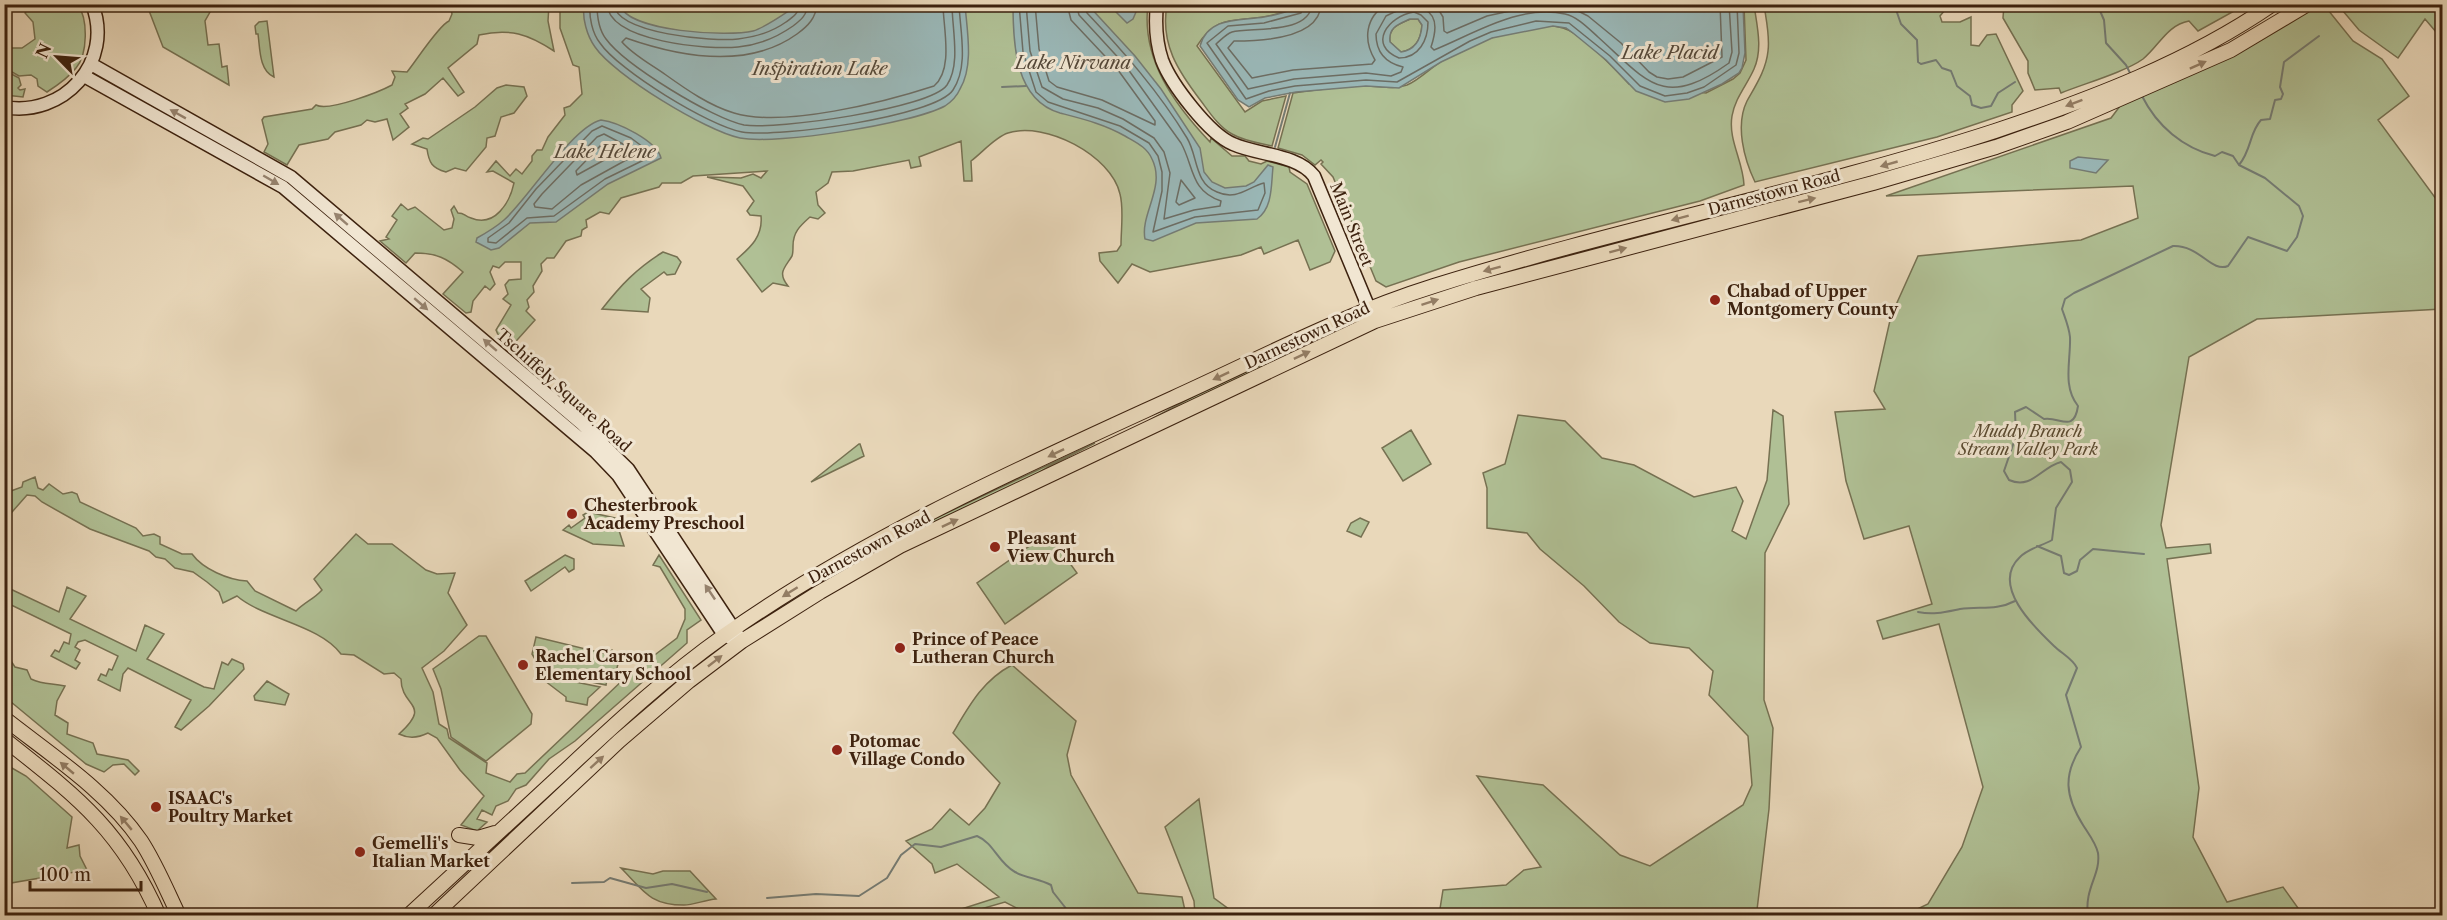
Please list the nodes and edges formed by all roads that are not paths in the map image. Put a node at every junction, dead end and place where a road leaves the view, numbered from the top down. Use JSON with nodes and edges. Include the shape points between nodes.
{"nodes":[{"id":1,"x":92,"y":4,"type":"edge"},
{"id":2,"x":1157,"y":4,"type":"edge"},
{"id":3,"x":2273,"y":4,"type":"edge"},
{"id":4,"x":2308,"y":4,"type":"edge"},
{"id":5,"x":91,"y":64,"type":"junction"},
{"id":6,"x":84,"y":76,"type":"junction"},
{"id":7,"x":2136,"y":85,"type":"junction"},
{"id":8,"x":4,"y":107,"type":"edge"},
{"id":9,"x":1369,"y":307,"type":"junction"},
{"id":10,"x":1375,"y":321,"type":"junction"},
{"id":11,"x":733,"y":635,"type":"junction"},
{"id":12,"x":4,"y":717,"type":"edge"},
{"id":13,"x":4,"y":740,"type":"edge"},
{"id":14,"x":554,"y":802,"type":"junction"},
{"id":15,"x":500,"y":832,"type":"junction"},
{"id":16,"x":459,"y":835,"type":"dead end"},
{"id":17,"x":476,"y":853,"type":"junction"},
{"id":18,"x":159,"y":915,"type":"edge"},
{"id":19,"x":178,"y":915,"type":"edge"},
{"id":20,"x":408,"y":915,"type":"edge"},
{"id":21,"x":427,"y":915,"type":"edge"},
{"id":22,"x":433,"y":915,"type":"edge"}],
"edges":[{"from":1,"to":5,"type":"street","via":[[97,32]]},
{"from":2,"to":9,"type":"street","name":"Main Street","via":[[1157,39],[1165,66],[1213,131],[1232,144],[1298,164],[1314,176]]},
{"from":3,"to":7,"type":"main road","name":"Darnestown Road"},
{"from":7,"to":4,"type":"main road","name":"Darnestown Road","one_way":true,"via":[[2231,50]]},
{"from":5,"to":6,"type":"street"},
{"from":11,"to":5,"type":"street","name":"Tschiffely Square Road","one_way":true,"via":[[628,470],[582,424],[291,177]]},
{"from":6,"to":8,"type":"street","via":[[67,94],[48,105],[25,110]]},
{"from":6,"to":11,"type":"street","name":"Tschiffely Square Road","one_way":true,"via":[[283,187],[596,452],[618,475]]},
{"from":7,"to":9,"type":"main road","name":"Darnestown Road","one_way":true,"via":[[1928,153],[1480,272]]},
{"from":10,"to":7,"type":"main road","name":"Darnestown Road","one_way":true,"via":[[1476,288],[1996,147],[2067,122]]},
{"from":9,"to":10,"type":"street","name":"Main Street"},
{"from":9,"to":11,"type":"main road","name":"Darnestown Road","one_way":true,"via":[[922,518],[840,561]]},
{"from":11,"to":10,"type":"main road","name":"Darnestown Road","one_way":true,"via":[[900,546]]},
{"from":14,"to":11,"type":"main road","name":"Darnestown Road","one_way":true},
{"from":11,"to":15,"type":"main road","name":"Darnestown Road","via":[[625,716]]},
{"from":19,"to":12,"type":"main road","one_way":true,"via":[[147,852],[124,819]]},
{"from":13,"to":18,"type":"main road","via":[[74,794],[98,818],[130,860]]},
{"from":14,"to":17,"type":"main road","via":[[537,808],[494,847]]},
{"from":14,"to":22,"type":"main road","name":"Darnestown Road"},
{"from":15,"to":16,"type":"main road","via":[[478,838]]},
{"from":15,"to":17,"type":"main road","name":"Darnestown Road"},
{"from":17,"to":20,"type":"main road","name":"Darnestown Road"},
{"from":17,"to":21,"type":"main road","via":[[463,877]]}]}
